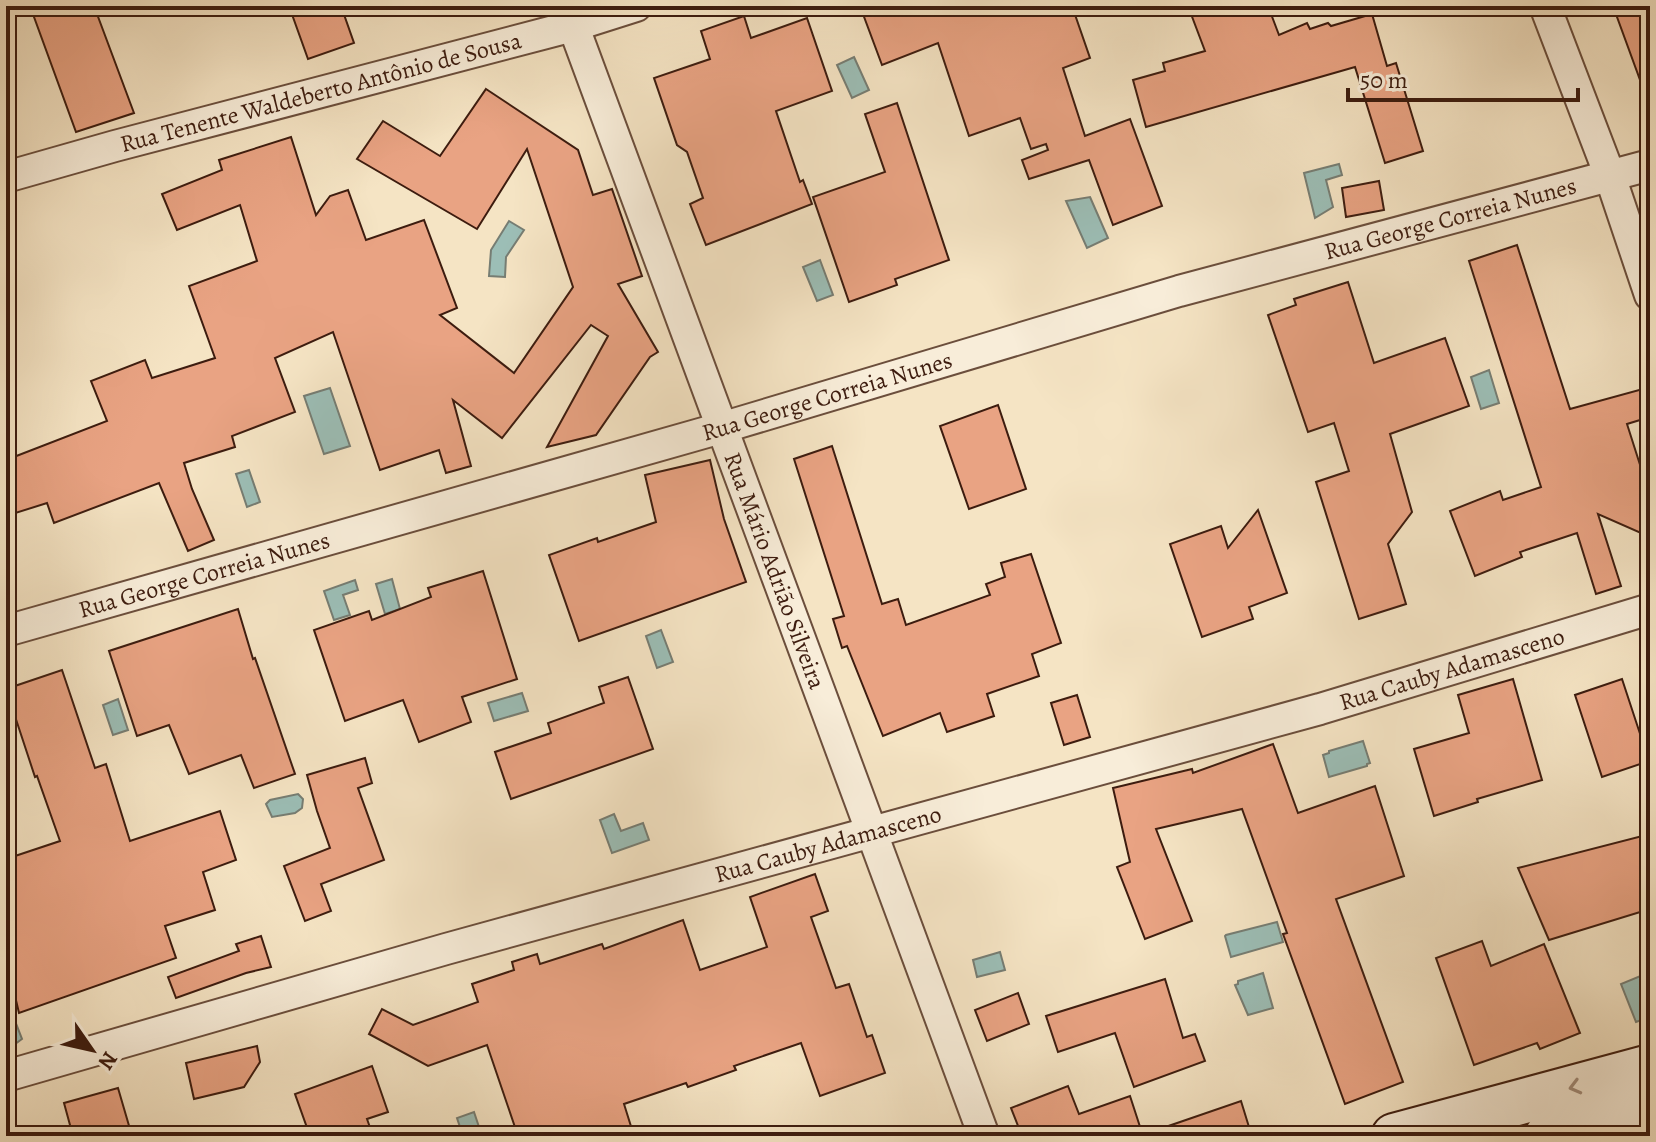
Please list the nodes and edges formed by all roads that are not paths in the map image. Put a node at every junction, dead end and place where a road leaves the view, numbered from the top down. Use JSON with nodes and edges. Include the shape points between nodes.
{"nodes":[{"id":1,"x":636,"y":6,"type":"edge"},
{"id":2,"x":1545,"y":6,"type":"edge"},
{"id":3,"x":570,"y":16,"type":"edge"},
{"id":4,"x":1650,"y":165,"type":"edge"},
{"id":5,"x":1610,"y":176,"type":"junction"},
{"id":6,"x":6,"y":177,"type":"edge"},
{"id":7,"x":1650,"y":295,"type":"edge"},
{"id":8,"x":721,"y":428,"type":"junction"},
{"id":9,"x":1650,"y":609,"type":"edge"},
{"id":10,"x":6,"y":631,"type":"edge"},
{"id":11,"x":870,"y":832,"type":"junction"},
{"id":12,"x":1650,"y":1067,"type":"edge"},
{"id":13,"x":6,"y":1076,"type":"edge"},
{"id":14,"x":1650,"y":1107,"type":"edge"},
{"id":15,"x":984,"y":1136,"type":"edge"},
{"id":16,"x":1394,"y":1136,"type":"edge"},
{"id":17,"x":1547,"y":1136,"type":"edge"}],
"edges":[{"from":1,"to":3,"type":"street","name":"Rua Tenente Waldeberto Antônio de Sousa"},
{"from":2,"to":5,"type":"street"},
{"from":3,"to":6,"type":"street","name":"Rua Tenente Waldeberto Antônio de Sousa"},
{"from":3,"to":8,"type":"street","name":"Rua Mário Adrião Silveira"},
{"from":4,"to":5,"type":"street","name":"Rua George Correia Nunes"},
{"from":5,"to":7,"type":"street"},
{"from":5,"to":8,"type":"street","name":"Rua George Correia Nunes","via":[[1179,291]]},
{"from":8,"to":10,"type":"street","name":"Rua George Correia Nunes"},
{"from":8,"to":11,"type":"street","name":"Rua Mário Adrião Silveira"},
{"from":9,"to":11,"type":"street","name":"Rua Cauby Adamasceno","via":[[1320,709]]},
{"from":11,"to":13,"type":"street","name":"Rua Cauby Adamasceno"},
{"from":11,"to":15,"type":"street","name":"Rua Mário Adrião Silveira"},
{"from":12,"to":16,"type":"main road","one_way":true},
{"from":14,"to":17,"type":"main road"}]}
